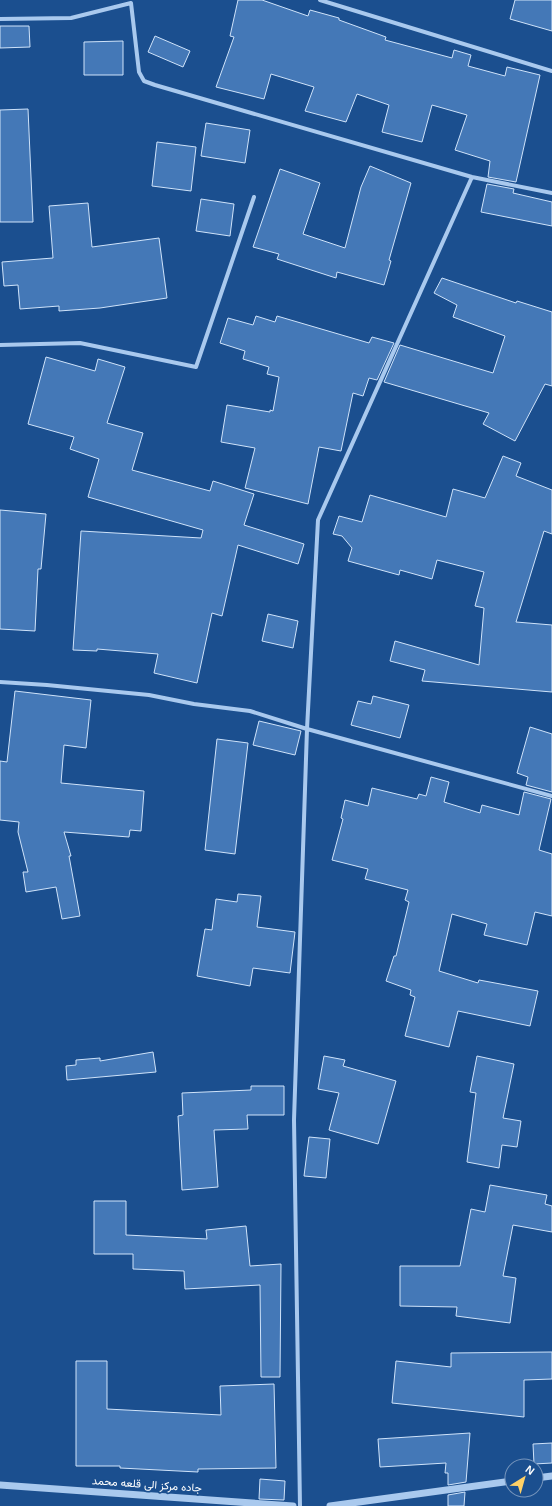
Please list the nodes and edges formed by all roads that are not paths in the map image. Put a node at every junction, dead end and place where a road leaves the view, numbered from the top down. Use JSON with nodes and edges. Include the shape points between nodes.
{"nodes":[{"id":1,"x":320,"y":0,"type":"edge"},
{"id":2,"x":131,"y":2,"type":"edge"},
{"id":3,"x":0,"y":19,"type":"edge"},
{"id":4,"x":552,"y":71,"type":"edge"},
{"id":5,"x":472,"y":177,"type":"junction"},
{"id":6,"x":552,"y":193,"type":"edge"},
{"id":7,"x":254,"y":197,"type":"dead end"},
{"id":8,"x":0,"y":345,"type":"edge"},
{"id":9,"x":0,"y":682,"type":"edge"},
{"id":10,"x":307,"y":729,"type":"junction"},
{"id":11,"x":552,"y":796,"type":"edge"},
{"id":12,"x":504,"y":1482,"type":"edge"},
{"id":13,"x":0,"y":1485,"type":"edge"},
{"id":14,"x":293,"y":1506,"type":"edge"},
{"id":15,"x":300,"y":1506,"type":"edge"},
{"id":16,"x":330,"y":1506,"type":"edge"}],
"edges":[{"from":1,"to":4,"type":"street"},
{"from":2,"to":3,"type":"street","via":[[71,18]]},
{"from":2,"to":5,"type":"street","via":[[139,72],[144,80],[155,86]]},
{"from":5,"to":6,"type":"street"},
{"from":5,"to":10,"type":"street","via":[[318,520]]},
{"from":7,"to":8,"type":"street","via":[[196,367],[80,344]]},
{"from":9,"to":10,"type":"street","via":[[149,695],[250,711]]},
{"from":10,"to":11,"type":"street"},
{"from":10,"to":15,"type":"street","via":[[294,1120]]},
{"from":12,"to":16,"type":"street"},
{"from":13,"to":14,"type":"street","name":"جاده مرکز الی قلعه محمد"}]}
